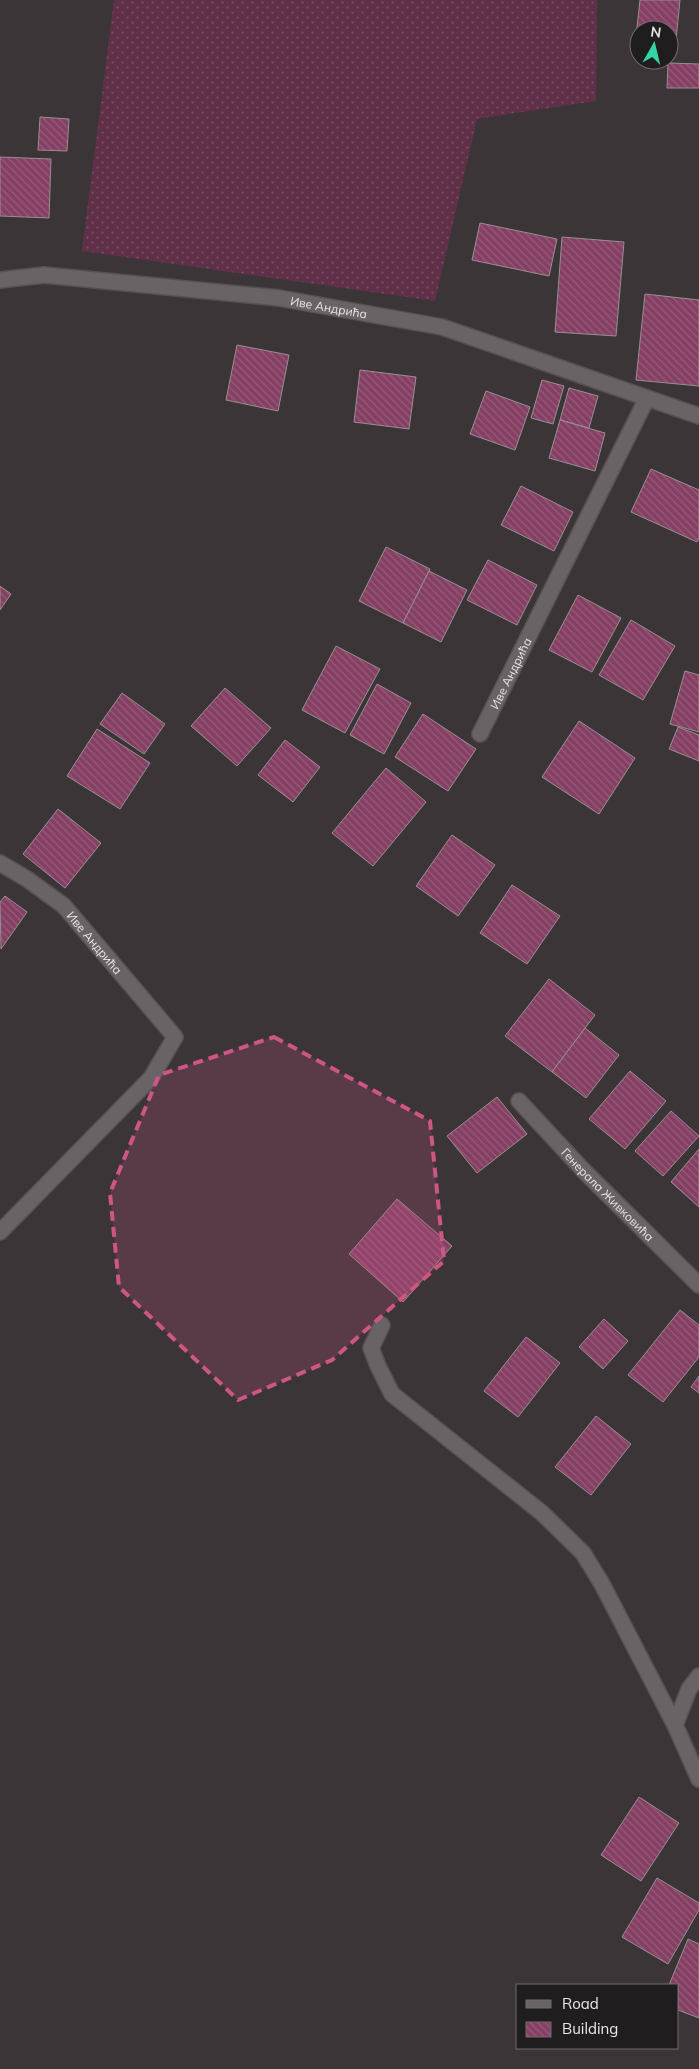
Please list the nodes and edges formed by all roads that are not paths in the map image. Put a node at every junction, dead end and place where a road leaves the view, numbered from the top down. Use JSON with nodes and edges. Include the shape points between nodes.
{"nodes":[{"id":1,"x":0,"y":280,"type":"edge"},
{"id":2,"x":647,"y":398,"type":"junction"},
{"id":3,"x":699,"y":416,"type":"edge"},
{"id":4,"x":480,"y":734,"type":"dead end"},
{"id":5,"x":0,"y":863,"type":"edge"},
{"id":6,"x":519,"y":1101,"type":"dead end"},
{"id":7,"x":0,"y":1232,"type":"edge"},
{"id":8,"x":699,"y":1285,"type":"edge"},
{"id":9,"x":382,"y":1325,"type":"dead end"},
{"id":10,"x":699,"y":1676,"type":"edge"},
{"id":11,"x":675,"y":1725,"type":"junction"},
{"id":12,"x":699,"y":1779,"type":"edge"}],
"edges":[{"from":1,"to":2,"type":"street","name":"Иве Андрића","via":[[44,275],[279,298],[442,327]]},
{"from":2,"to":3,"type":"street","name":"Иве Андрића"},
{"from":2,"to":4,"type":"street","name":"Иве Андрића"},
{"from":5,"to":7,"type":"street","name":"Иве Андрића","via":[[27,878],[64,906],[175,1037],[151,1078]]},
{"from":6,"to":8,"type":"street","name":"Генерала Живковића"},
{"from":9,"to":11,"type":"street","via":[[371,1348],[392,1394],[542,1513],[582,1553],[602,1584]]},
{"from":10,"to":11,"type":"street","via":[[689,1689]]},
{"from":11,"to":12,"type":"street"}]}
